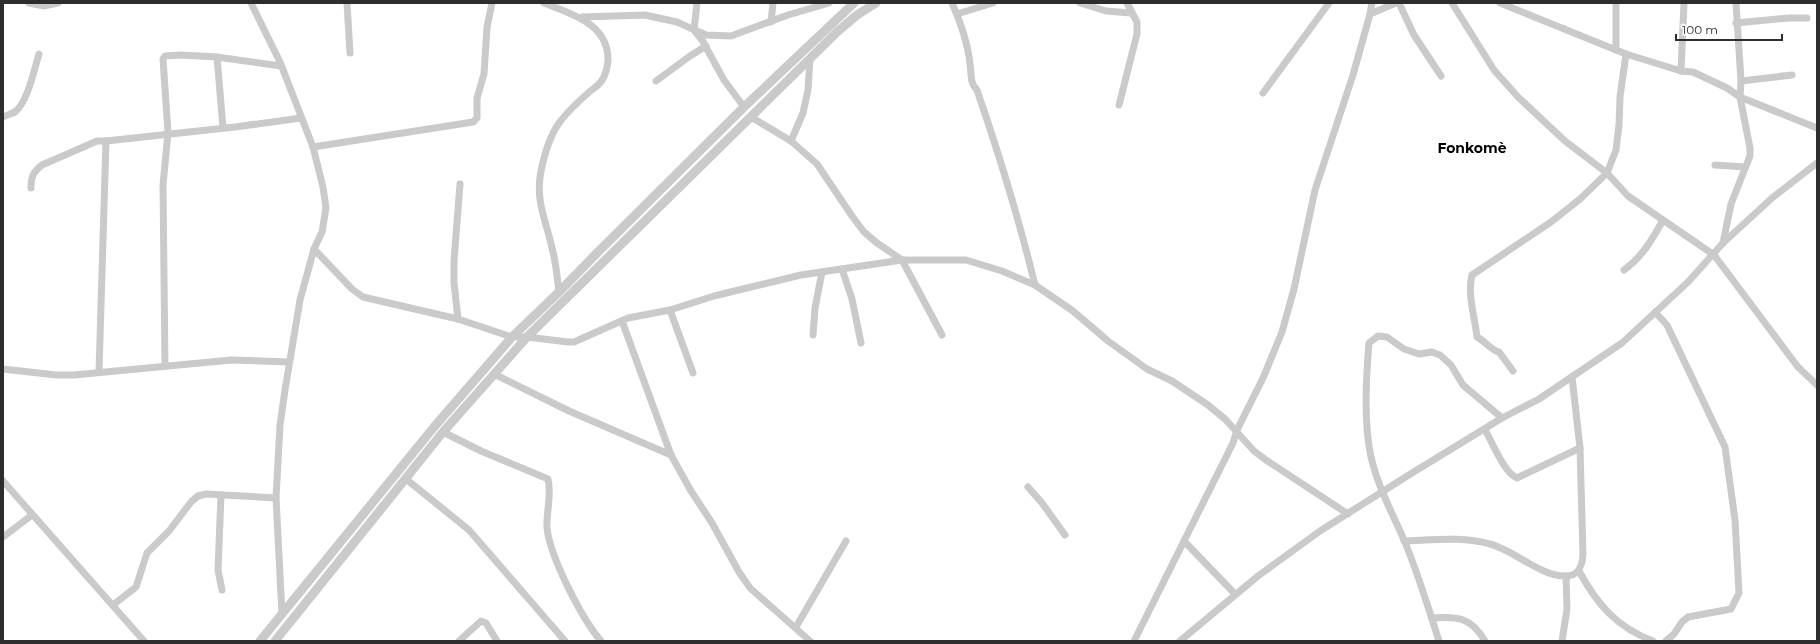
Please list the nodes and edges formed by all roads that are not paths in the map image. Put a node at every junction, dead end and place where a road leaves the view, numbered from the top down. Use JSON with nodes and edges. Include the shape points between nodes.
{"nodes":[{"id":1,"x":29,"y":3,"type":"edge"},
{"id":2,"x":58,"y":3,"type":"edge"},
{"id":3,"x":251,"y":3,"type":"edge"},
{"id":4,"x":346,"y":3,"type":"edge"},
{"id":5,"x":492,"y":3,"type":"edge"},
{"id":6,"x":544,"y":3,"type":"edge"},
{"id":7,"x":697,"y":3,"type":"edge"},
{"id":8,"x":773,"y":3,"type":"edge"},
{"id":9,"x":829,"y":3,"type":"edge"},
{"id":10,"x":876,"y":3,"type":"edge"},
{"id":11,"x":952,"y":3,"type":"edge"},
{"id":12,"x":993,"y":3,"type":"edge"},
{"id":13,"x":1080,"y":3,"type":"edge"},
{"id":14,"x":1127,"y":3,"type":"edge"},
{"id":15,"x":1329,"y":3,"type":"edge"},
{"id":16,"x":1372,"y":3,"type":"edge"},
{"id":17,"x":1398,"y":3,"type":"edge"},
{"id":18,"x":1452,"y":3,"type":"edge"},
{"id":19,"x":1500,"y":3,"type":"edge"},
{"id":20,"x":1616,"y":3,"type":"edge"},
{"id":21,"x":1684,"y":3,"type":"edge"},
{"id":22,"x":1736,"y":3,"type":"edge"},
{"id":23,"x":850,"y":4,"type":"edge"},
{"id":24,"x":1132,"y":13,"type":"junction"},
{"id":25,"x":957,"y":14,"type":"junction"},
{"id":26,"x":1370,"y":14,"type":"junction"},
{"id":27,"x":857,"y":15,"type":"junction"},
{"id":28,"x":582,"y":18,"type":"junction"},
{"id":29,"x":1807,"y":18,"type":"dead end"},
{"id":30,"x":770,"y":22,"type":"junction"},
{"id":31,"x":1736,"y":24,"type":"junction"},
{"id":32,"x":694,"y":30,"type":"junction"},
{"id":33,"x":706,"y":46,"type":"junction"},
{"id":34,"x":1616,"y":50,"type":"junction"},
{"id":35,"x":350,"y":53,"type":"dead end"},
{"id":36,"x":39,"y":54,"type":"dead end"},
{"id":37,"x":1626,"y":54,"type":"junction"},
{"id":38,"x":217,"y":57,"type":"junction"},
{"id":39,"x":810,"y":58,"type":"junction"},
{"id":40,"x":281,"y":66,"type":"junction"},
{"id":41,"x":1680,"y":72,"type":"junction"},
{"id":42,"x":1792,"y":75,"type":"dead end"},
{"id":43,"x":1441,"y":76,"type":"dead end"},
{"id":44,"x":656,"y":81,"type":"dead end"},
{"id":45,"x":1741,"y":81,"type":"junction"},
{"id":46,"x":1263,"y":93,"type":"dead end"},
{"id":47,"x":1740,"y":97,"type":"junction"},
{"id":48,"x":1119,"y":105,"type":"dead end"},
{"id":49,"x":744,"y":107,"type":"junction"},
{"id":50,"x":3,"y":117,"type":"edge"},
{"id":51,"x":751,"y":117,"type":"junction"},
{"id":52,"x":301,"y":118,"type":"junction"},
{"id":53,"x":223,"y":128,"type":"junction"},
{"id":54,"x":1817,"y":128,"type":"edge"},
{"id":55,"x":168,"y":134,"type":"junction"},
{"id":56,"x":106,"y":141,"type":"junction"},
{"id":57,"x":790,"y":141,"type":"junction"},
{"id":58,"x":313,"y":147,"type":"junction"},
{"id":59,"x":1817,"y":163,"type":"edge"},
{"id":60,"x":1715,"y":166,"type":"dead end"},
{"id":61,"x":1745,"y":167,"type":"junction"},
{"id":62,"x":1607,"y":173,"type":"junction"},
{"id":63,"x":460,"y":184,"type":"dead end"},
{"id":64,"x":31,"y":188,"type":"dead end"},
{"id":65,"x":1663,"y":220,"type":"junction"},
{"id":66,"x":1723,"y":244,"type":"junction"},
{"id":67,"x":314,"y":249,"type":"junction"},
{"id":68,"x":1714,"y":255,"type":"junction"},
{"id":69,"x":902,"y":260,"type":"junction"},
{"id":70,"x":842,"y":269,"type":"junction"},
{"id":71,"x":1624,"y":270,"type":"dead end"},
{"id":72,"x":822,"y":272,"type":"junction"},
{"id":73,"x":1035,"y":285,"type":"junction"},
{"id":74,"x":559,"y":292,"type":"junction"},
{"id":75,"x":670,"y":310,"type":"junction"},
{"id":76,"x":1655,"y":312,"type":"junction"},
{"id":77,"x":458,"y":319,"type":"junction"},
{"id":78,"x":622,"y":321,"type":"junction"},
{"id":79,"x":812,"y":335,"type":"dead end"},
{"id":80,"x":942,"y":335,"type":"dead end"},
{"id":81,"x":512,"y":337,"type":"junction"},
{"id":82,"x":527,"y":337,"type":"junction"},
{"id":83,"x":861,"y":343,"type":"dead end"},
{"id":84,"x":289,"y":362,"type":"junction"},
{"id":85,"x":165,"y":366,"type":"junction"},
{"id":86,"x":3,"y":369,"type":"edge"},
{"id":87,"x":99,"y":371,"type":"junction"},
{"id":88,"x":1512,"y":371,"type":"dead end"},
{"id":89,"x":693,"y":373,"type":"dead end"},
{"id":90,"x":494,"y":374,"type":"junction"},
{"id":91,"x":1572,"y":377,"type":"junction"},
{"id":92,"x":1817,"y":385,"type":"edge"},
{"id":93,"x":1502,"y":418,"type":"junction"},
{"id":94,"x":1237,"y":430,"type":"junction"},
{"id":95,"x":1486,"y":430,"type":"junction"},
{"id":96,"x":444,"y":432,"type":"junction"},
{"id":97,"x":1580,"y":448,"type":"junction"},
{"id":98,"x":671,"y":455,"type":"junction"},
{"id":99,"x":406,"y":479,"type":"junction"},
{"id":100,"x":3,"y":481,"type":"edge"},
{"id":101,"x":1028,"y":487,"type":"dead end"},
{"id":102,"x":1382,"y":492,"type":"junction"},
{"id":103,"x":221,"y":495,"type":"junction"},
{"id":104,"x":276,"y":498,"type":"junction"},
{"id":105,"x":1348,"y":514,"type":"junction"},
{"id":106,"x":32,"y":515,"type":"junction"},
{"id":107,"x":1065,"y":535,"type":"dead end"},
{"id":108,"x":3,"y":537,"type":"edge"},
{"id":109,"x":846,"y":541,"type":"dead end"},
{"id":110,"x":1184,"y":541,"type":"junction"},
{"id":111,"x":1404,"y":541,"type":"junction"},
{"id":112,"x":1579,"y":570,"type":"junction"},
{"id":113,"x":1566,"y":576,"type":"junction"},
{"id":114,"x":222,"y":590,"type":"dead end"},
{"id":115,"x":1235,"y":594,"type":"junction"},
{"id":116,"x":113,"y":606,"type":"junction"},
{"id":117,"x":282,"y":614,"type":"junction"},
{"id":118,"x":1432,"y":618,"type":"junction"},
{"id":119,"x":796,"y":627,"type":"junction"},
{"id":120,"x":144,"y":641,"type":"edge"},
{"id":121,"x":260,"y":641,"type":"edge"},
{"id":122,"x":275,"y":641,"type":"edge"},
{"id":123,"x":459,"y":641,"type":"edge"},
{"id":124,"x":497,"y":641,"type":"edge"},
{"id":125,"x":565,"y":641,"type":"edge"},
{"id":126,"x":601,"y":641,"type":"edge"},
{"id":127,"x":810,"y":641,"type":"edge"},
{"id":128,"x":1134,"y":641,"type":"edge"},
{"id":129,"x":1180,"y":641,"type":"edge"},
{"id":130,"x":1439,"y":641,"type":"edge"},
{"id":131,"x":1485,"y":641,"type":"edge"},
{"id":132,"x":1562,"y":641,"type":"edge"},
{"id":133,"x":1652,"y":641,"type":"edge"},
{"id":134,"x":1666,"y":641,"type":"edge"}],
"edges":[{"from":1,"to":2,"type":"street","via":[[44,6]]},
{"from":3,"to":40,"type":"street"},
{"from":4,"to":35,"type":"street"},
{"from":5,"to":58,"type":"street","via":[[487,27],[484,74],[477,98],[477,118],[473,122]]},
{"from":6,"to":28,"type":"street"},
{"from":7,"to":32,"type":"street"},
{"from":8,"to":30,"type":"street"},
{"from":9,"to":30,"type":"street"},
{"from":10,"to":27,"type":"street"},
{"from":11,"to":25,"type":"street"},
{"from":12,"to":25,"type":"street"},
{"from":13,"to":24,"type":"street","via":[[1106,11]]},
{"from":14,"to":24,"type":"street"},
{"from":15,"to":46,"type":"street"},
{"from":16,"to":26,"type":"street"},
{"from":17,"to":26,"type":"street"},
{"from":17,"to":43,"type":"street"},
{"from":18,"to":62,"type":"street","via":[[1494,70],[1565,141]]},
{"from":19,"to":34,"type":"street"},
{"from":20,"to":34,"type":"street"},
{"from":21,"to":41,"type":"street"},
{"from":22,"to":31,"type":"street"},
{"from":23,"to":27,"type":"street"},
{"from":23,"to":49,"type":"street"},
{"from":24,"to":48,"type":"street","via":[[1137,22],[1137,34]]},
{"from":25,"to":73,"type":"street","via":[[971,65],[970,78],[978,90],[994,140]]},
{"from":26,"to":94,"type":"street","via":[[1315,190],[1294,290],[1282,332]]},
{"from":27,"to":39,"type":"street"},
{"from":28,"to":32,"type":"street","via":[[645,15],[677,22]]},
{"from":28,"to":74,"type":"street","via":[[601,35],[608,53],[607,70],[599,85],[558,124],[545,156],[538,186],[541,210],[552,246]]},
{"from":29,"to":31,"type":"street"},
{"from":30,"to":32,"type":"street","via":[[731,36],[713,36]]},
{"from":31,"to":45,"type":"street"},
{"from":32,"to":33,"type":"street"},
{"from":33,"to":44,"type":"street"},
{"from":33,"to":49,"type":"street","via":[[724,80]]},
{"from":34,"to":37,"type":"street"},
{"from":36,"to":50,"type":"street","via":[[23,101],[15,112]]},
{"from":37,"to":41,"type":"street"},
{"from":37,"to":62,"type":"street","via":[[1616,150]]},
{"from":38,"to":40,"type":"street"},
{"from":38,"to":53,"type":"street"},
{"from":38,"to":55,"type":"street","via":[[171,54],[163,59]]},
{"from":39,"to":51,"type":"street"},
{"from":39,"to":57,"type":"street","via":[[808,90],[803,113]]},
{"from":40,"to":52,"type":"street"},
{"from":41,"to":47,"type":"street","via":[[1693,72]]},
{"from":42,"to":45,"type":"street"},
{"from":45,"to":47,"type":"street"},
{"from":47,"to":54,"type":"street"},
{"from":47,"to":61,"type":"street","via":[[1750,148],[1750,156]]},
{"from":49,"to":74,"type":"street"},
{"from":51,"to":57,"type":"street"},
{"from":51,"to":82,"type":"street"},
{"from":52,"to":53,"type":"street"},
{"from":52,"to":58,"type":"street"},
{"from":53,"to":55,"type":"street"},
{"from":55,"to":56,"type":"street"},
{"from":55,"to":85,"type":"street","via":[[163,185]]},
{"from":56,"to":64,"type":"street","via":[[97,141],[42,165],[31,177]]},
{"from":56,"to":87,"type":"street"},
{"from":57,"to":69,"type":"street","via":[[817,164],[864,232]]},
{"from":58,"to":67,"type":"street","via":[[326,208],[322,232]]},
{"from":59,"to":66,"type":"street","via":[[1772,198]]},
{"from":60,"to":61,"type":"street"},
{"from":61,"to":66,"type":"street","via":[[1731,204]]},
{"from":62,"to":65,"type":"street","via":[[1628,196]]},
{"from":62,"to":88,"type":"street","via":[[1551,222],[1472,275],[1471,296],[1478,337],[1486,341],[1494,351],[1499,352]]},
{"from":63,"to":77,"type":"street","via":[[454,261]]},
{"from":65,"to":68,"type":"street"},
{"from":65,"to":71,"type":"street","via":[[1636,261]]},
{"from":66,"to":68,"type":"street"},
{"from":67,"to":77,"type":"street","via":[[363,297]]},
{"from":67,"to":84,"type":"street","via":[[300,300]]},
{"from":68,"to":76,"type":"street"},
{"from":68,"to":92,"type":"street","via":[[1798,367]]},
{"from":69,"to":70,"type":"street"},
{"from":69,"to":73,"type":"street","via":[[957,258],[1002,271]]},
{"from":69,"to":80,"type":"street"},
{"from":70,"to":72,"type":"street"},
{"from":70,"to":83,"type":"street","via":[[852,299]]},
{"from":72,"to":75,"type":"street","via":[[714,296]]},
{"from":72,"to":79,"type":"street"},
{"from":73,"to":94,"type":"street","via":[[1147,369],[1172,381],[1208,405]]},
{"from":74,"to":81,"type":"street"},
{"from":75,"to":78,"type":"street"},
{"from":75,"to":89,"type":"street"},
{"from":76,"to":91,"type":"street","via":[[1622,343]]},
{"from":76,"to":134,"type":"street","via":[[1667,325],[1726,447],[1735,520],[1739,593],[1731,609],[1688,617]]},
{"from":77,"to":81,"type":"street"},
{"from":78,"to":82,"type":"street","via":[[574,342]]},
{"from":78,"to":98,"type":"street"},
{"from":81,"to":82,"type":"street"},
{"from":81,"to":117,"type":"street","via":[[434,427]]},
{"from":82,"to":90,"type":"street"},
{"from":84,"to":85,"type":"street","via":[[231,360]]},
{"from":84,"to":104,"type":"street","via":[[280,425]]},
{"from":85,"to":87,"type":"street"},
{"from":86,"to":87,"type":"street","via":[[56,375]]},
{"from":90,"to":96,"type":"street"},
{"from":90,"to":98,"type":"street","via":[[568,411]]},
{"from":91,"to":93,"type":"street","via":[[1539,399]]},
{"from":91,"to":97,"type":"street"},
{"from":93,"to":95,"type":"street"},
{"from":93,"to":102,"type":"street","via":[[1463,384],[1451,365],[1440,355],[1432,352],[1418,354],[1404,349],[1388,337],[1378,336],[1369,343],[1366,415],[1369,448]]},
{"from":94,"to":105,"type":"street","via":[[1254,451]]},
{"from":94,"to":110,"type":"street"},
{"from":95,"to":97,"type":"street","via":[[1507,470],[1517,478]]},
{"from":95,"to":102,"type":"street"},
{"from":96,"to":99,"type":"street"},
{"from":96,"to":126,"type":"street","via":[[481,451],[548,479],[549,538],[561,572],[588,623]]},
{"from":97,"to":112,"type":"street","via":[[1583,556]]},
{"from":98,"to":119,"type":"street","via":[[750,588]]},
{"from":99,"to":122,"type":"street"},
{"from":99,"to":125,"type":"street","via":[[470,530]]},
{"from":100,"to":106,"type":"street"},
{"from":101,"to":107,"type":"street"},
{"from":102,"to":105,"type":"street"},
{"from":102,"to":111,"type":"street"},
{"from":103,"to":104,"type":"street"},
{"from":103,"to":114,"type":"street","via":[[218,570]]},
{"from":103,"to":116,"type":"street","via":[[206,494],[191,502],[169,531],[147,553],[136,587]]},
{"from":104,"to":117,"type":"street"},
{"from":105,"to":115,"type":"street","via":[[1320,531]]},
{"from":106,"to":108,"type":"street"},
{"from":106,"to":116,"type":"street"},
{"from":109,"to":119,"type":"street"},
{"from":110,"to":115,"type":"street"},
{"from":110,"to":128,"type":"street"},
{"from":111,"to":113,"type":"street","via":[[1472,540],[1491,544],[1539,569]]},
{"from":111,"to":118,"type":"street"},
{"from":112,"to":113,"type":"street"},
{"from":112,"to":133,"type":"street","via":[[1592,594],[1605,610],[1631,632]]},
{"from":113,"to":132,"type":"street","via":[[1567,609]]},
{"from":115,"to":129,"type":"street"},
{"from":116,"to":120,"type":"street"},
{"from":117,"to":121,"type":"street"},
{"from":118,"to":130,"type":"street"},
{"from":118,"to":131,"type":"street","via":[[1452,616],[1464,619]]},
{"from":119,"to":127,"type":"street"},
{"from":123,"to":124,"type":"street","via":[[481,621],[486,623]]}]}
